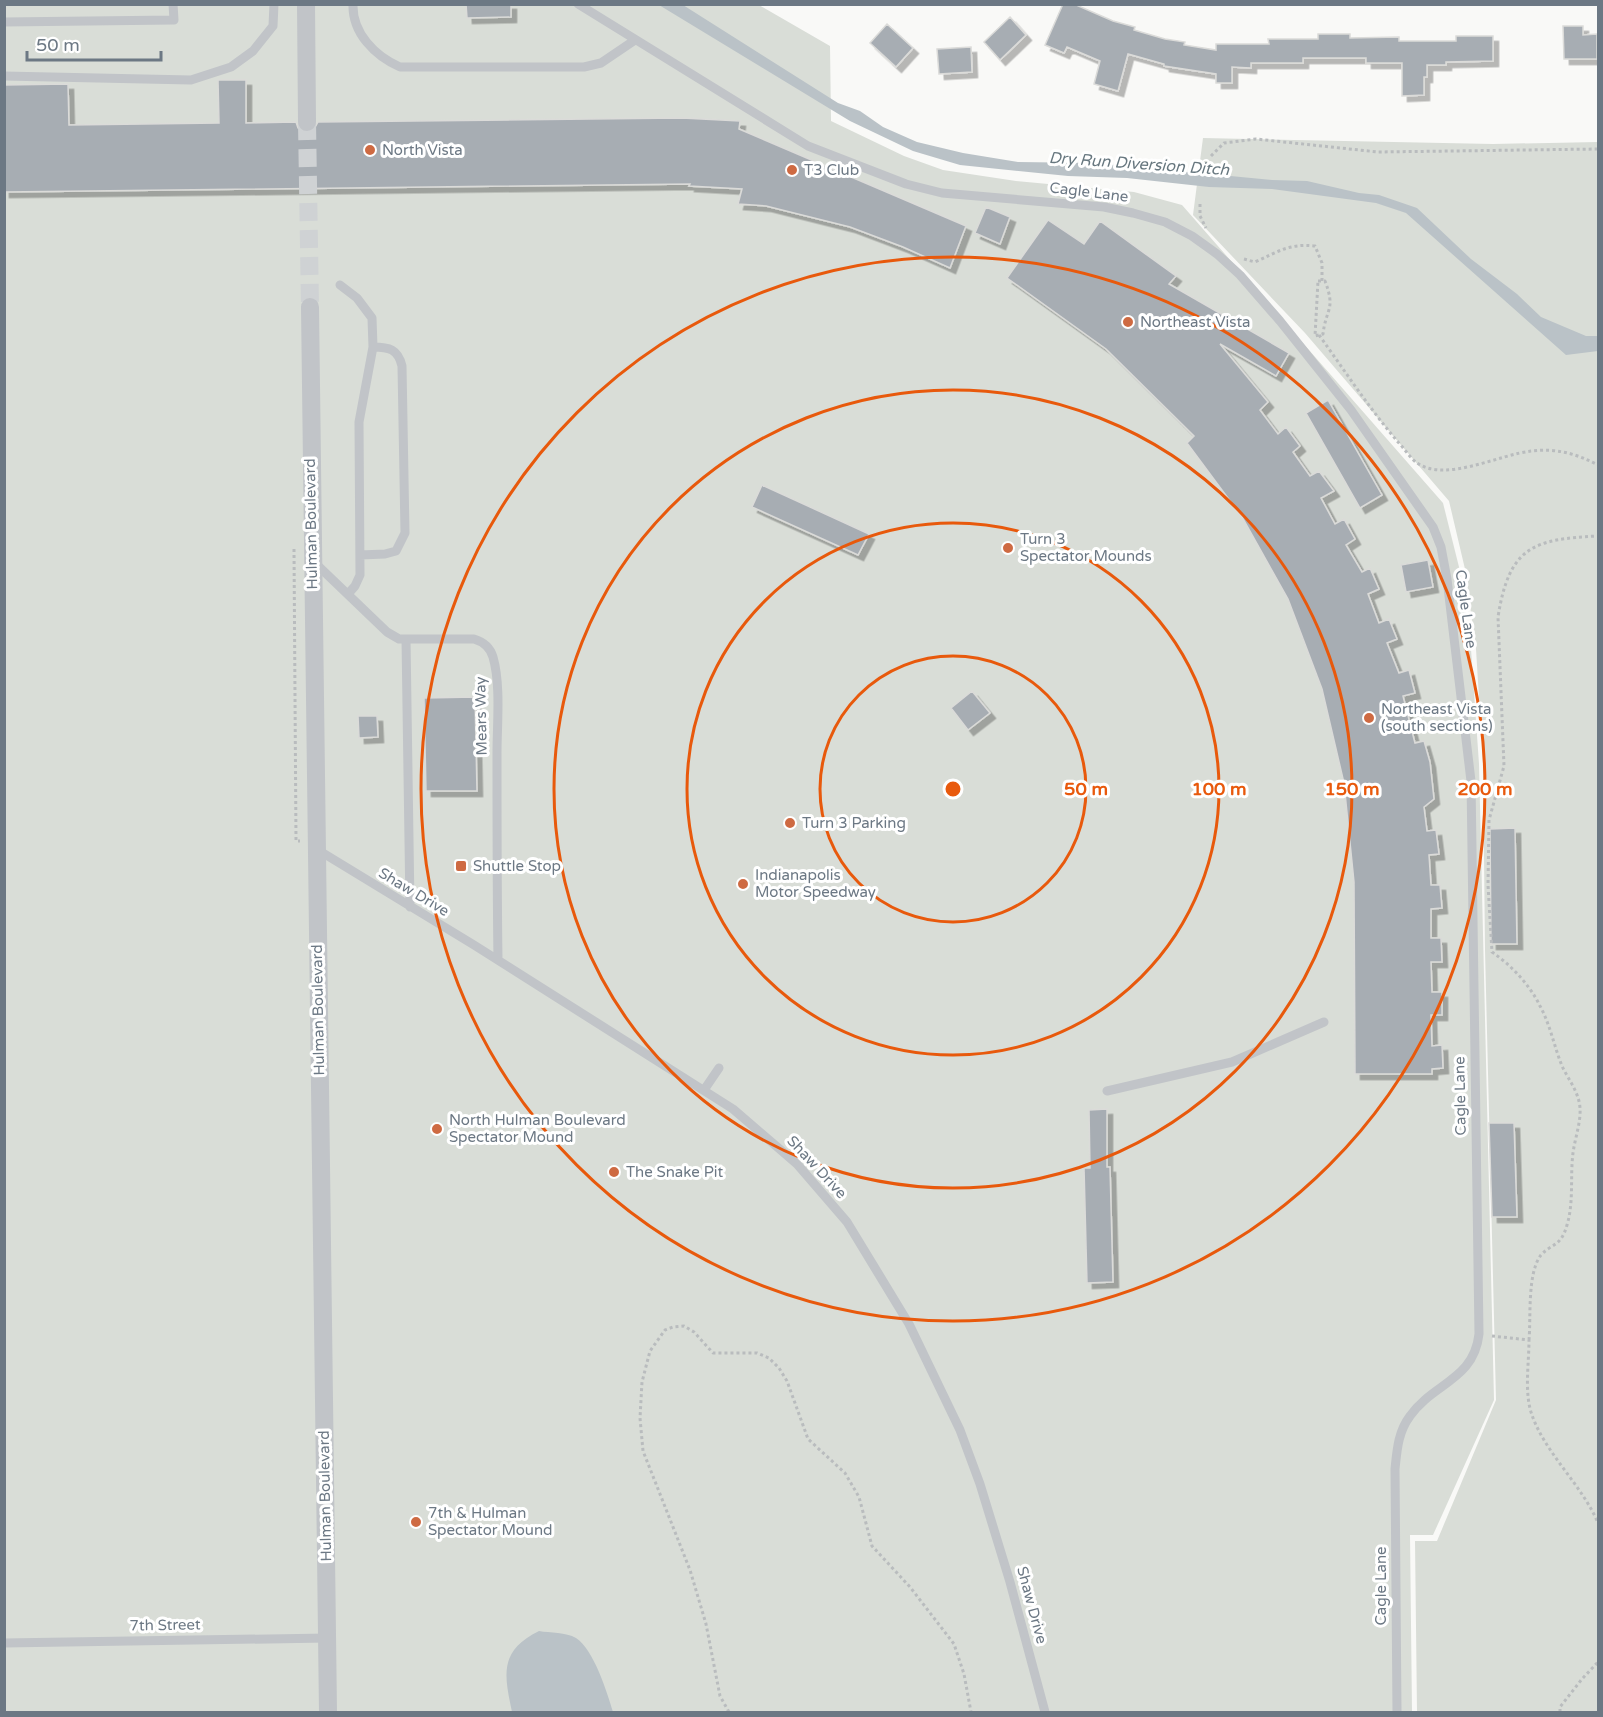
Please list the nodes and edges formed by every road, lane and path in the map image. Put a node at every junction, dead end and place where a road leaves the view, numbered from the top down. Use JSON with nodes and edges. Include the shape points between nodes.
{"nodes":[{"id":1,"x":173,"y":4,"type":"edge"},
{"id":2,"x":274,"y":4,"type":"edge"},
{"id":3,"x":299,"y":4,"type":"edge"},
{"id":4,"x":306,"y":4,"type":"edge"},
{"id":5,"x":353,"y":4,"type":"edge"},
{"id":6,"x":578,"y":4,"type":"edge"},
{"id":7,"x":4,"y":22,"type":"edge"},
{"id":8,"x":307,"y":28,"type":"junction"},
{"id":9,"x":635,"y":40,"type":"junction"},
{"id":10,"x":4,"y":76,"type":"edge"},
{"id":11,"x":307,"y":122,"type":"tunnel mouth"},
{"id":12,"x":1599,"y":149,"type":"edge"},
{"id":13,"x":1211,"y":156,"type":"dead end"},
{"id":14,"x":1200,"y":204,"type":"dead end"},
{"id":15,"x":1214,"y":235,"type":"dead end"},
{"id":16,"x":1238,"y":254,"type":"dead end"},
{"id":17,"x":1322,"y":281,"type":"junction"},
{"id":18,"x":340,"y":285,"type":"dead end"},
{"id":19,"x":310,"y":307,"type":"tunnel mouth"},
{"id":20,"x":1319,"y":335,"type":"junction"},
{"id":21,"x":373,"y":347,"type":"junction"},
{"id":22,"x":1599,"y":465,"type":"edge"},
{"id":23,"x":1599,"y":536,"type":"edge"},
{"id":24,"x":360,"y":555,"type":"junction"},
{"id":25,"x":312,"y":559,"type":"junction"},
{"id":26,"x":348,"y":594,"type":"junction"},
{"id":27,"x":406,"y":639,"type":"junction"},
{"id":28,"x":316,"y":848,"type":"junction"},
{"id":29,"x":410,"y":908,"type":"junction"},
{"id":30,"x":498,"y":960,"type":"junction"},
{"id":31,"x":1324,"y":1022,"type":"dead end"},
{"id":32,"x":719,"y":1068,"type":"dead end"},
{"id":33,"x":704,"y":1090,"type":"junction"},
{"id":34,"x":1107,"y":1091,"type":"dead end"},
{"id":35,"x":1479,"y":1334,"type":"junction"},
{"id":36,"x":1529,"y":1341,"type":"junction"},
{"id":37,"x":1599,"y":1523,"type":"edge"},
{"id":38,"x":327,"y":1638,"type":"junction"},
{"id":39,"x":4,"y":1643,"type":"edge"},
{"id":40,"x":1599,"y":1662,"type":"edge"},
{"id":41,"x":328,"y":1713,"type":"edge"},
{"id":42,"x":729,"y":1713,"type":"edge"},
{"id":43,"x":971,"y":1713,"type":"edge"},
{"id":44,"x":1045,"y":1713,"type":"edge"},
{"id":45,"x":1397,"y":1713,"type":"edge"},
{"id":46,"x":1560,"y":1713,"type":"edge"}],
"edges":[{"from":1,"to":7,"type":"lane","via":[[174,20]]},
{"from":2,"to":10,"type":"lane","via":[[273,26],[253,51],[231,67],[191,80]]},
{"from":3,"to":8,"type":"lane"},
{"from":4,"to":8,"type":"street"},
{"from":5,"to":9,"type":"lane","via":[[356,27],[370,47],[400,67],[584,67],[601,63]]},
{"from":6,"to":9,"type":"lane","name":"Cagle Lane"},
{"from":8,"to":11,"type":"street"},
{"from":9,"to":35,"type":"lane","name":"Cagle Lane","via":[[808,146],[906,184],[942,193],[1104,207],[1165,222],[1192,236],[1240,275],[1280,321],[1424,512],[1441,547],[1447,579],[1471,781]]},
{"from":12,"to":13,"type":"path","via":[[1378,152],[1256,139],[1224,143]]},
{"from":14,"to":15,"type":"path","via":[[1200,216]]},
{"from":16,"to":17,"type":"path","via":[[1255,262],[1291,246],[1315,246],[1322,263]]},
{"from":17,"to":20,"type":"path","via":[[1318,281],[1315,336]]},
{"from":17,"to":20,"type":"path","via":[[1332,298],[1323,334]]},
{"from":18,"to":21,"type":"lane","via":[[357,298],[372,318]]},
{"from":19,"to":25,"type":"street","name":"Hulman Boulevard"},
{"from":20,"to":22,"type":"path","via":[[1379,420],[1416,462],[1432,470],[1464,468],[1533,451],[1566,451]]},
{"from":21,"to":24,"type":"lane","via":[[359,422]]},
{"from":21,"to":24,"type":"lane","via":[[394,350],[402,366],[405,533],[396,551]]},
{"from":23,"to":36,"type":"path","via":[[1563,538],[1532,547],[1510,572],[1498,617],[1504,766],[1489,820],[1492,952],[1505,961],[1541,1006],[1580,1109],[1568,1224],[1562,1238],[1542,1255],[1537,1265],[1532,1283]]},
{"from":24,"to":26,"type":"lane","via":[[360,575]]},
{"from":25,"to":26,"type":"lane","name":"Mears Way"},
{"from":25,"to":28,"type":"street","name":"Hulman Boulevard"},
{"from":26,"to":27,"type":"lane","name":"Mears Way","via":[[387,632]]},
{"from":27,"to":29,"type":"lane"},
{"from":27,"to":30,"type":"lane","name":"Mears Way","via":[[474,639],[482,641],[493,656]]},
{"from":28,"to":29,"type":"lane","name":"Shaw Drive"},
{"from":28,"to":38,"type":"street","name":"Hulman Boulevard"},
{"from":29,"to":30,"type":"lane","name":"Shaw Drive"},
{"from":30,"to":33,"type":"lane","name":"Shaw Drive"},
{"from":31,"to":34,"type":"lane","via":[[1232,1062]]},
{"from":32,"to":33,"type":"lane"},
{"from":33,"to":44,"type":"lane","name":"Shaw Drive","via":[[748,1120],[797,1164],[848,1222],[909,1324],[960,1430],[980,1484]]},
{"from":35,"to":36,"type":"path"},
{"from":35,"to":45,"type":"lane","name":"Cagle Lane","via":[[1472,1360],[1458,1376],[1424,1400],[1410,1416],[1397,1442]]},
{"from":36,"to":37,"type":"path","via":[[1529,1403],[1533,1416]]},
{"from":38,"to":39,"type":"lane","name":"7th Street"},
{"from":38,"to":41,"type":"street","name":"Hulman Boulevard"},
{"from":40,"to":46,"type":"path","via":[[1560,1707]]},
{"from":42,"to":43,"type":"path","via":[[720,1696],[706,1624],[690,1570],[643,1451],[639,1418],[642,1382],[650,1351],[673,1327],[684,1326],[694,1332],[713,1353],[757,1353],[779,1368],[808,1438],[844,1473],[859,1497],[872,1546],[954,1644]]}]}
